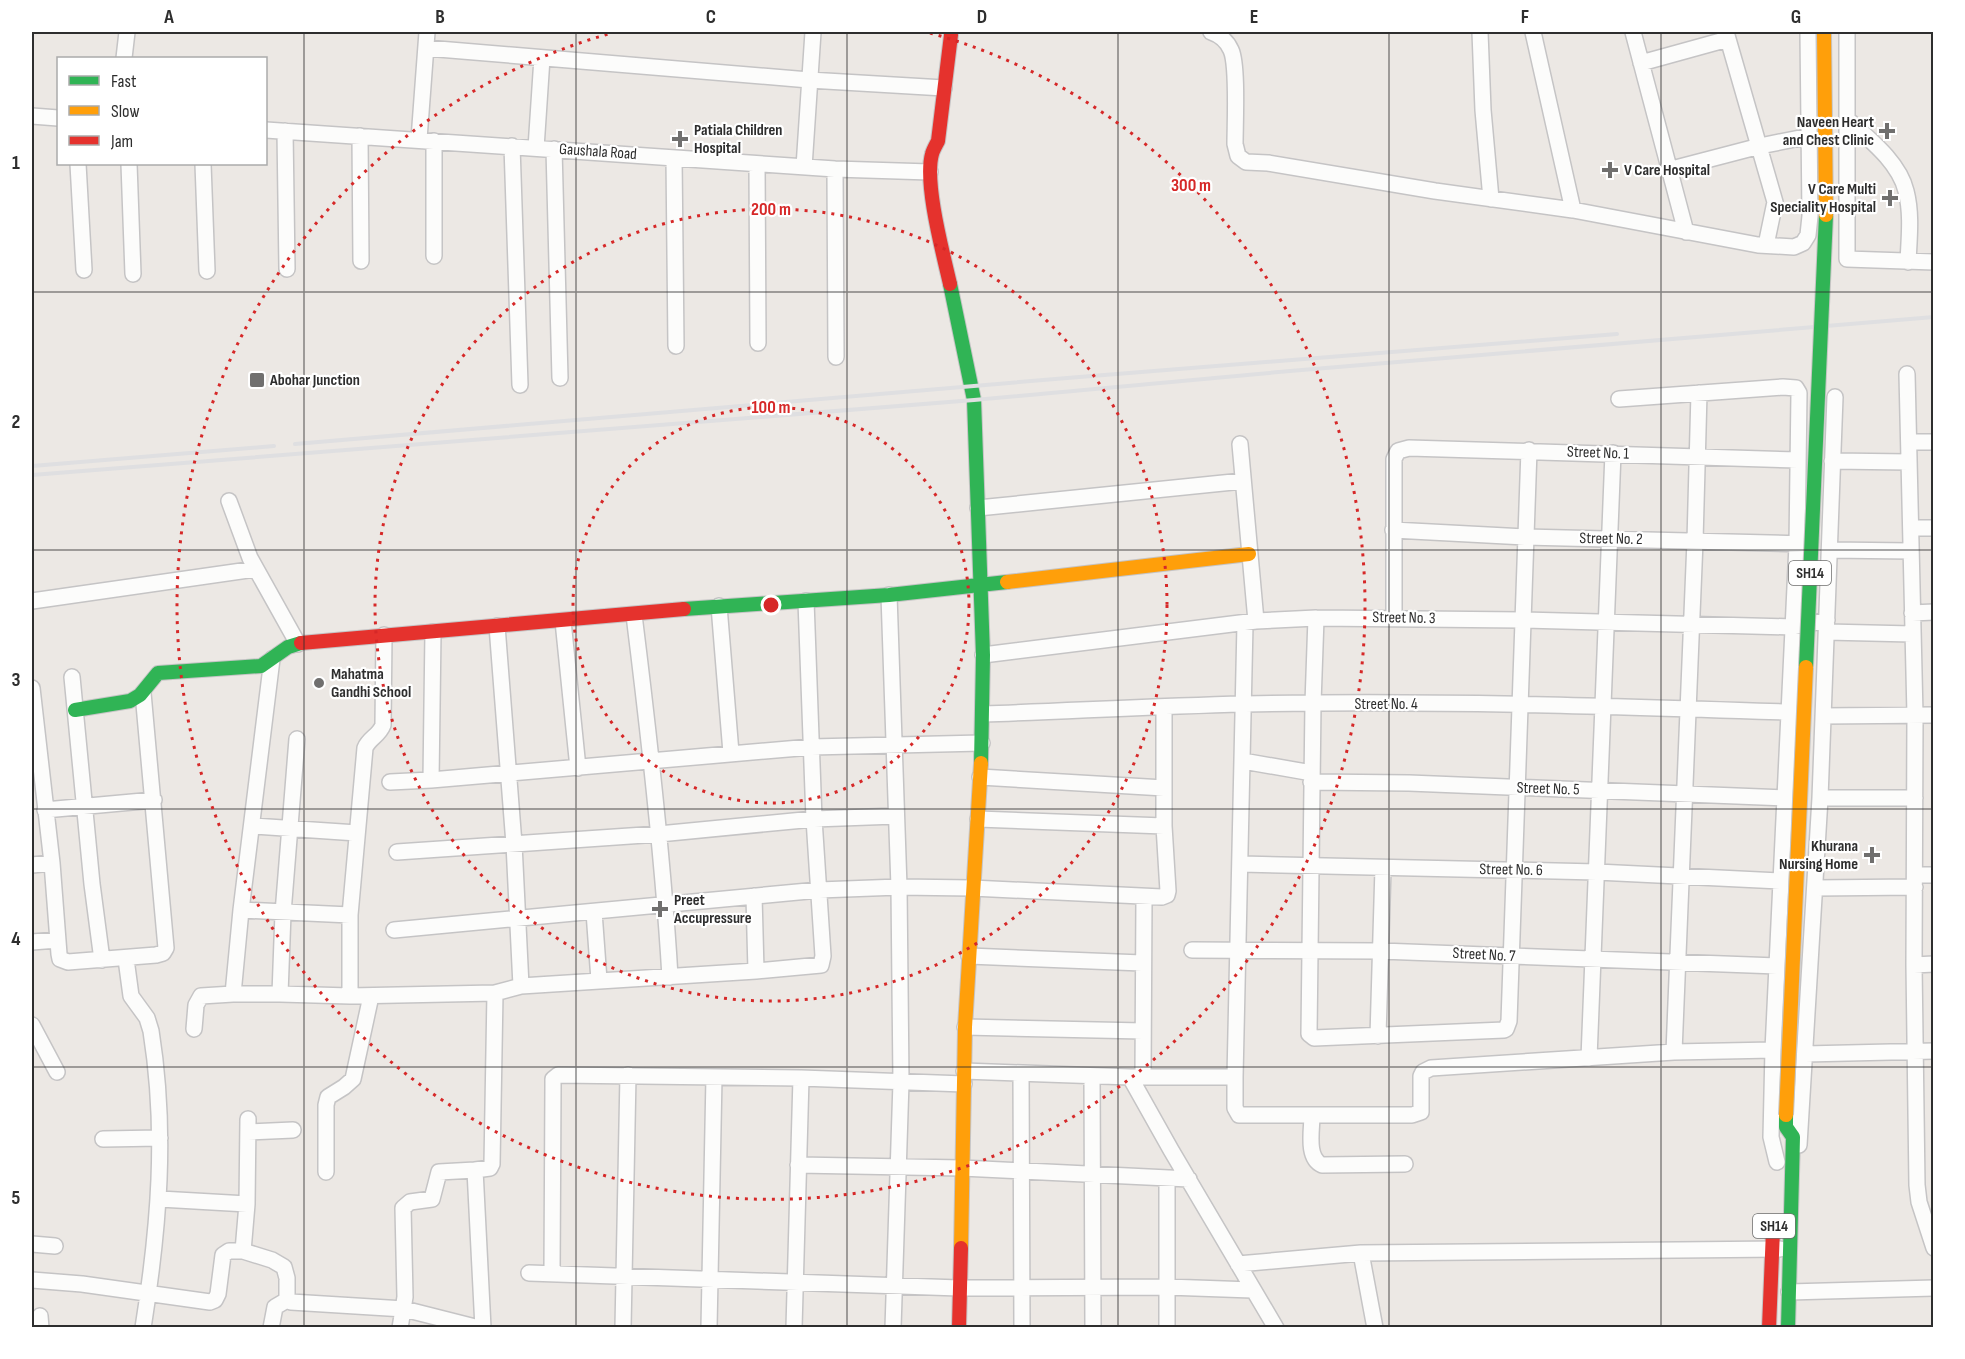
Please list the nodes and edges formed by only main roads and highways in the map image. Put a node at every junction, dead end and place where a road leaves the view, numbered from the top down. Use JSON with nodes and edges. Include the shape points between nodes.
{"nodes":[{"id":1,"x":1824,"y":32,"type":"edge"},
{"id":2,"x":949,"y":34,"type":"edge"},
{"id":3,"x":1249,"y":554,"type":"road end"},
{"id":4,"x":981,"y":585,"type":"junction"},
{"id":5,"x":75,"y":710,"type":"road end"},
{"id":6,"x":1786,"y":1121,"type":"junction"},
{"id":7,"x":1776,"y":1180,"type":"dead end"},
{"id":8,"x":1774,"y":1218,"type":"dead end"},
{"id":9,"x":959,"y":1328,"type":"edge"},
{"id":10,"x":1769,"y":1328,"type":"edge"},
{"id":11,"x":1788,"y":1328,"type":"edge"}],
"edges":[{"from":1,"to":6,"type":"main road","number":"SH14","bridge":true,"via":[[1827,196]]},
{"from":2,"to":4,"type":"main road","via":[[926,141],[932,154],[935,214],[975,400]]},
{"from":3,"to":4,"type":"main road"},
{"from":4,"to":5,"type":"main road","via":[[298,644],[254,667],[158,673],[147,682],[143,693],[130,701]]},
{"from":4,"to":9,"type":"main road","via":[[983,714],[965,1027]]},
{"from":6,"to":7,"type":"main road","number":"SH14","via":[[1779,1135]]},
{"from":6,"to":11,"type":"main road","number":"SH14","via":[[1793,1137]]},
{"from":8,"to":10,"type":"main road","number":"SH14"}]}
